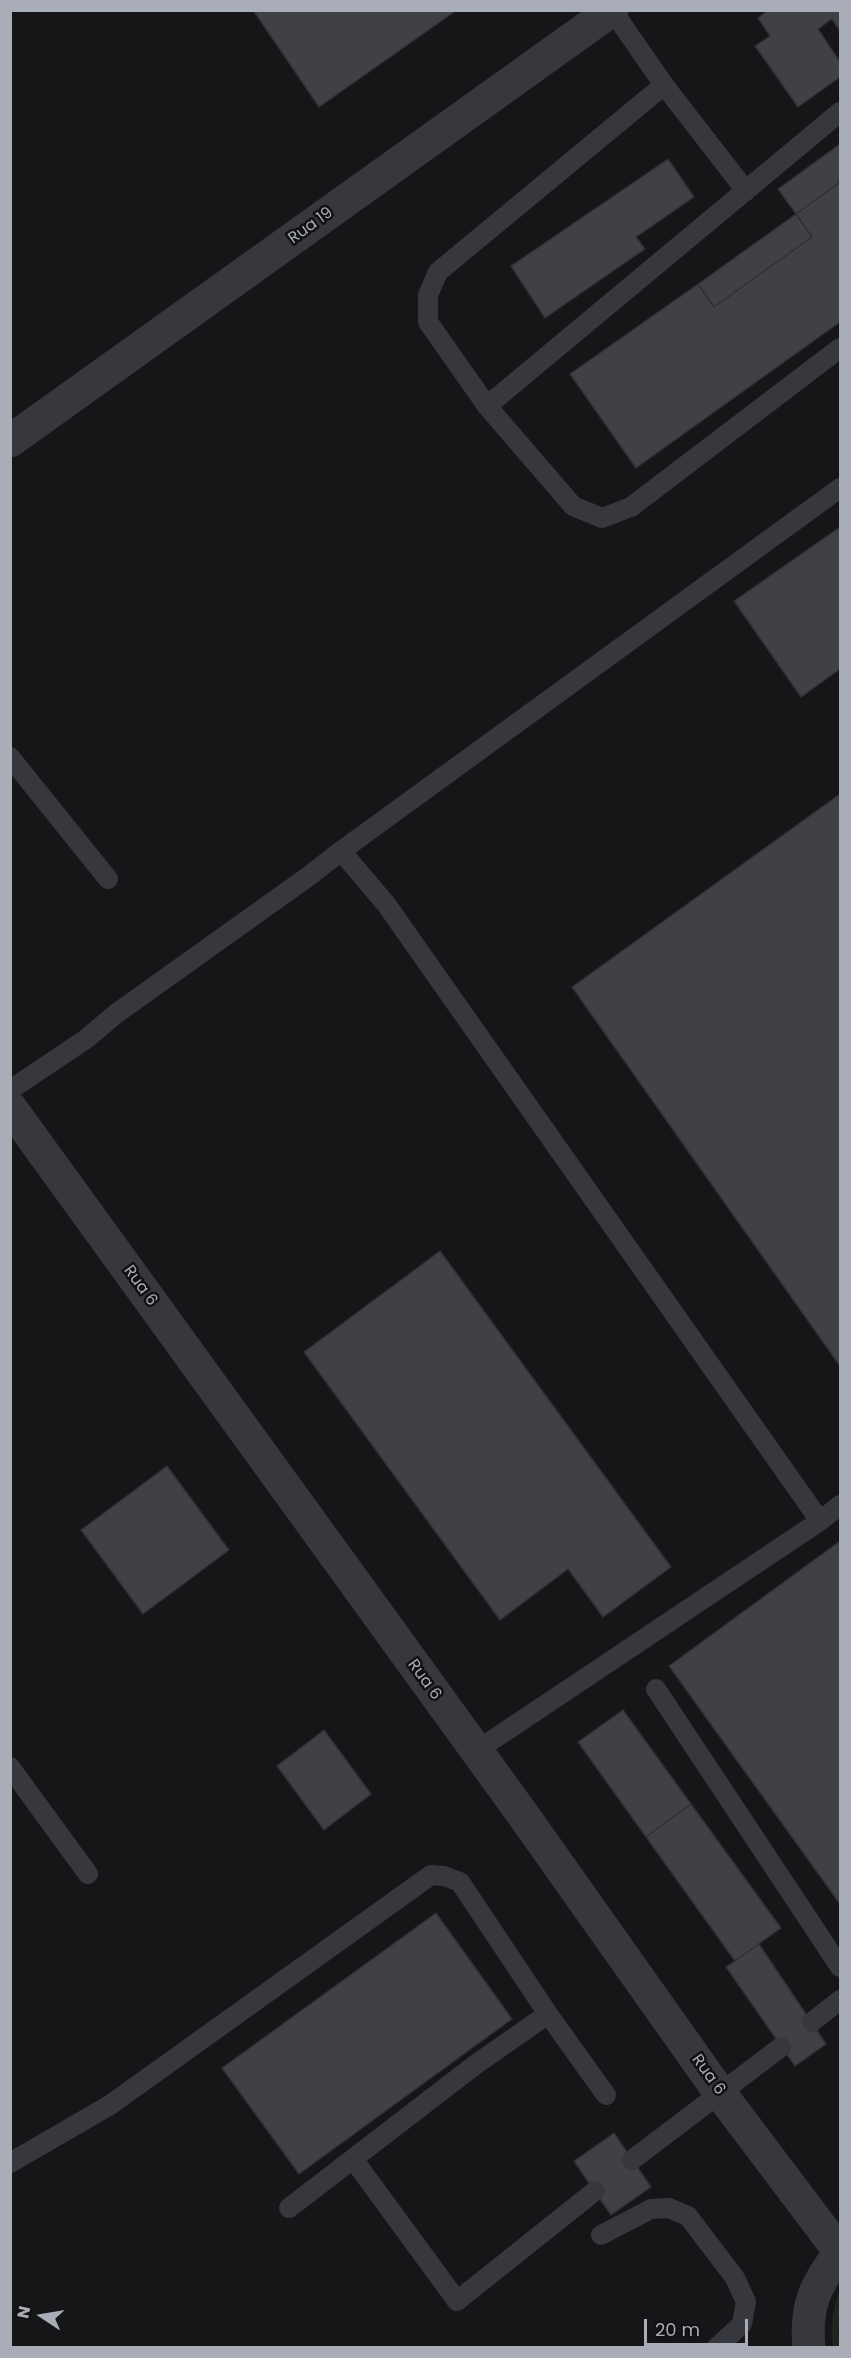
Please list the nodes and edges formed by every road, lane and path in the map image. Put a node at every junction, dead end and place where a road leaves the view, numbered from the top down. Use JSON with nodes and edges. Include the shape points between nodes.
{"nodes":[{"id":1,"x":612,"y":11,"type":"edge"},
{"id":2,"x":663,"y":85,"type":"junction"},
{"id":3,"x":840,"y":112,"type":"edge"},
{"id":4,"x":746,"y":191,"type":"junction"},
{"id":5,"x":840,"y":348,"type":"edge"},
{"id":6,"x":488,"y":406,"type":"junction"},
{"id":7,"x":10,"y":441,"type":"edge"},
{"id":8,"x":840,"y":488,"type":"edge"},
{"id":9,"x":10,"y":757,"type":"edge"},
{"id":10,"x":341,"y":851,"type":"junction"},
{"id":11,"x":108,"y":879,"type":"dead end"},
{"id":12,"x":10,"y":1090,"type":"edge"},
{"id":13,"x":10,"y":1107,"type":"edge"},
{"id":14,"x":840,"y":1505,"type":"edge"},
{"id":15,"x":820,"y":1521,"type":"junction"},
{"id":16,"x":656,"y":1689,"type":"dead end"},
{"id":17,"x":476,"y":1751,"type":"junction"},
{"id":18,"x":10,"y":1767,"type":"edge"},
{"id":19,"x":88,"y":1874,"type":"dead end"},
{"id":20,"x":840,"y":1968,"type":"edge"},
{"id":21,"x":840,"y":2000,"type":"edge"},
{"id":22,"x":548,"y":2014,"type":"junction"},
{"id":23,"x":812,"y":2022,"type":"dead end"},
{"id":24,"x":781,"y":2047,"type":"dead end"},
{"id":25,"x":720,"y":2093,"type":"junction"},
{"id":26,"x":606,"y":2095,"type":"dead end"},
{"id":27,"x":353,"y":2159,"type":"junction"},
{"id":28,"x":632,"y":2160,"type":"dead end"},
{"id":29,"x":10,"y":2163,"type":"edge"},
{"id":30,"x":595,"y":2191,"type":"dead end"},
{"id":31,"x":289,"y":2208,"type":"dead end"},
{"id":32,"x":601,"y":2235,"type":"dead end"},
{"id":33,"x":840,"y":2253,"type":"edge"},
{"id":34,"x":716,"y":2348,"type":"edge"},
{"id":35,"x":809,"y":2348,"type":"edge"}],
"edges":[{"from":1,"to":2,"type":"lane"},
{"from":1,"to":7,"type":"street","name":"Rua 19"},
{"from":2,"to":4,"type":"lane"},
{"from":2,"to":6,"type":"lane","via":[[438,272],[428,295],[428,322]]},
{"from":3,"to":4,"type":"lane"},
{"from":4,"to":6,"type":"lane"},
{"from":5,"to":6,"type":"lane","via":[[631,507],[602,518],[573,506]]},
{"from":8,"to":10,"type":"lane"},
{"from":9,"to":11,"type":"lane"},
{"from":10,"to":12,"type":"lane","via":[[86,1039]]},
{"from":10,"to":15,"type":"lane","via":[[386,904]]},
{"from":13,"to":17,"type":"street","name":"Rua 6"},
{"from":14,"to":15,"type":"lane"},
{"from":15,"to":17,"type":"lane"},
{"from":16,"to":20,"type":"lane"},
{"from":17,"to":25,"type":"street","name":"Rua 6"},
{"from":18,"to":19,"type":"lane"},
{"from":21,"to":23,"type":"lane"},
{"from":22,"to":26,"type":"lane"},
{"from":22,"to":27,"type":"lane"},
{"from":22,"to":29,"type":"lane","via":[[460,1882],[444,1875],[430,1875],[110,2106]]},
{"from":24,"to":25,"type":"lane"},
{"from":25,"to":28,"type":"lane"},
{"from":25,"to":33,"type":"street","name":"Rua 6"},
{"from":27,"to":30,"type":"lane","via":[[457,2301]]},
{"from":27,"to":31,"type":"lane"},
{"from":32,"to":34,"type":"lane","via":[[651,2209],[669,2208],[688,2216],[735,2278],[746,2302],[742,2324]]},
{"from":33,"to":35,"type":"street","via":[[812,2298],[807,2324]]}]}
